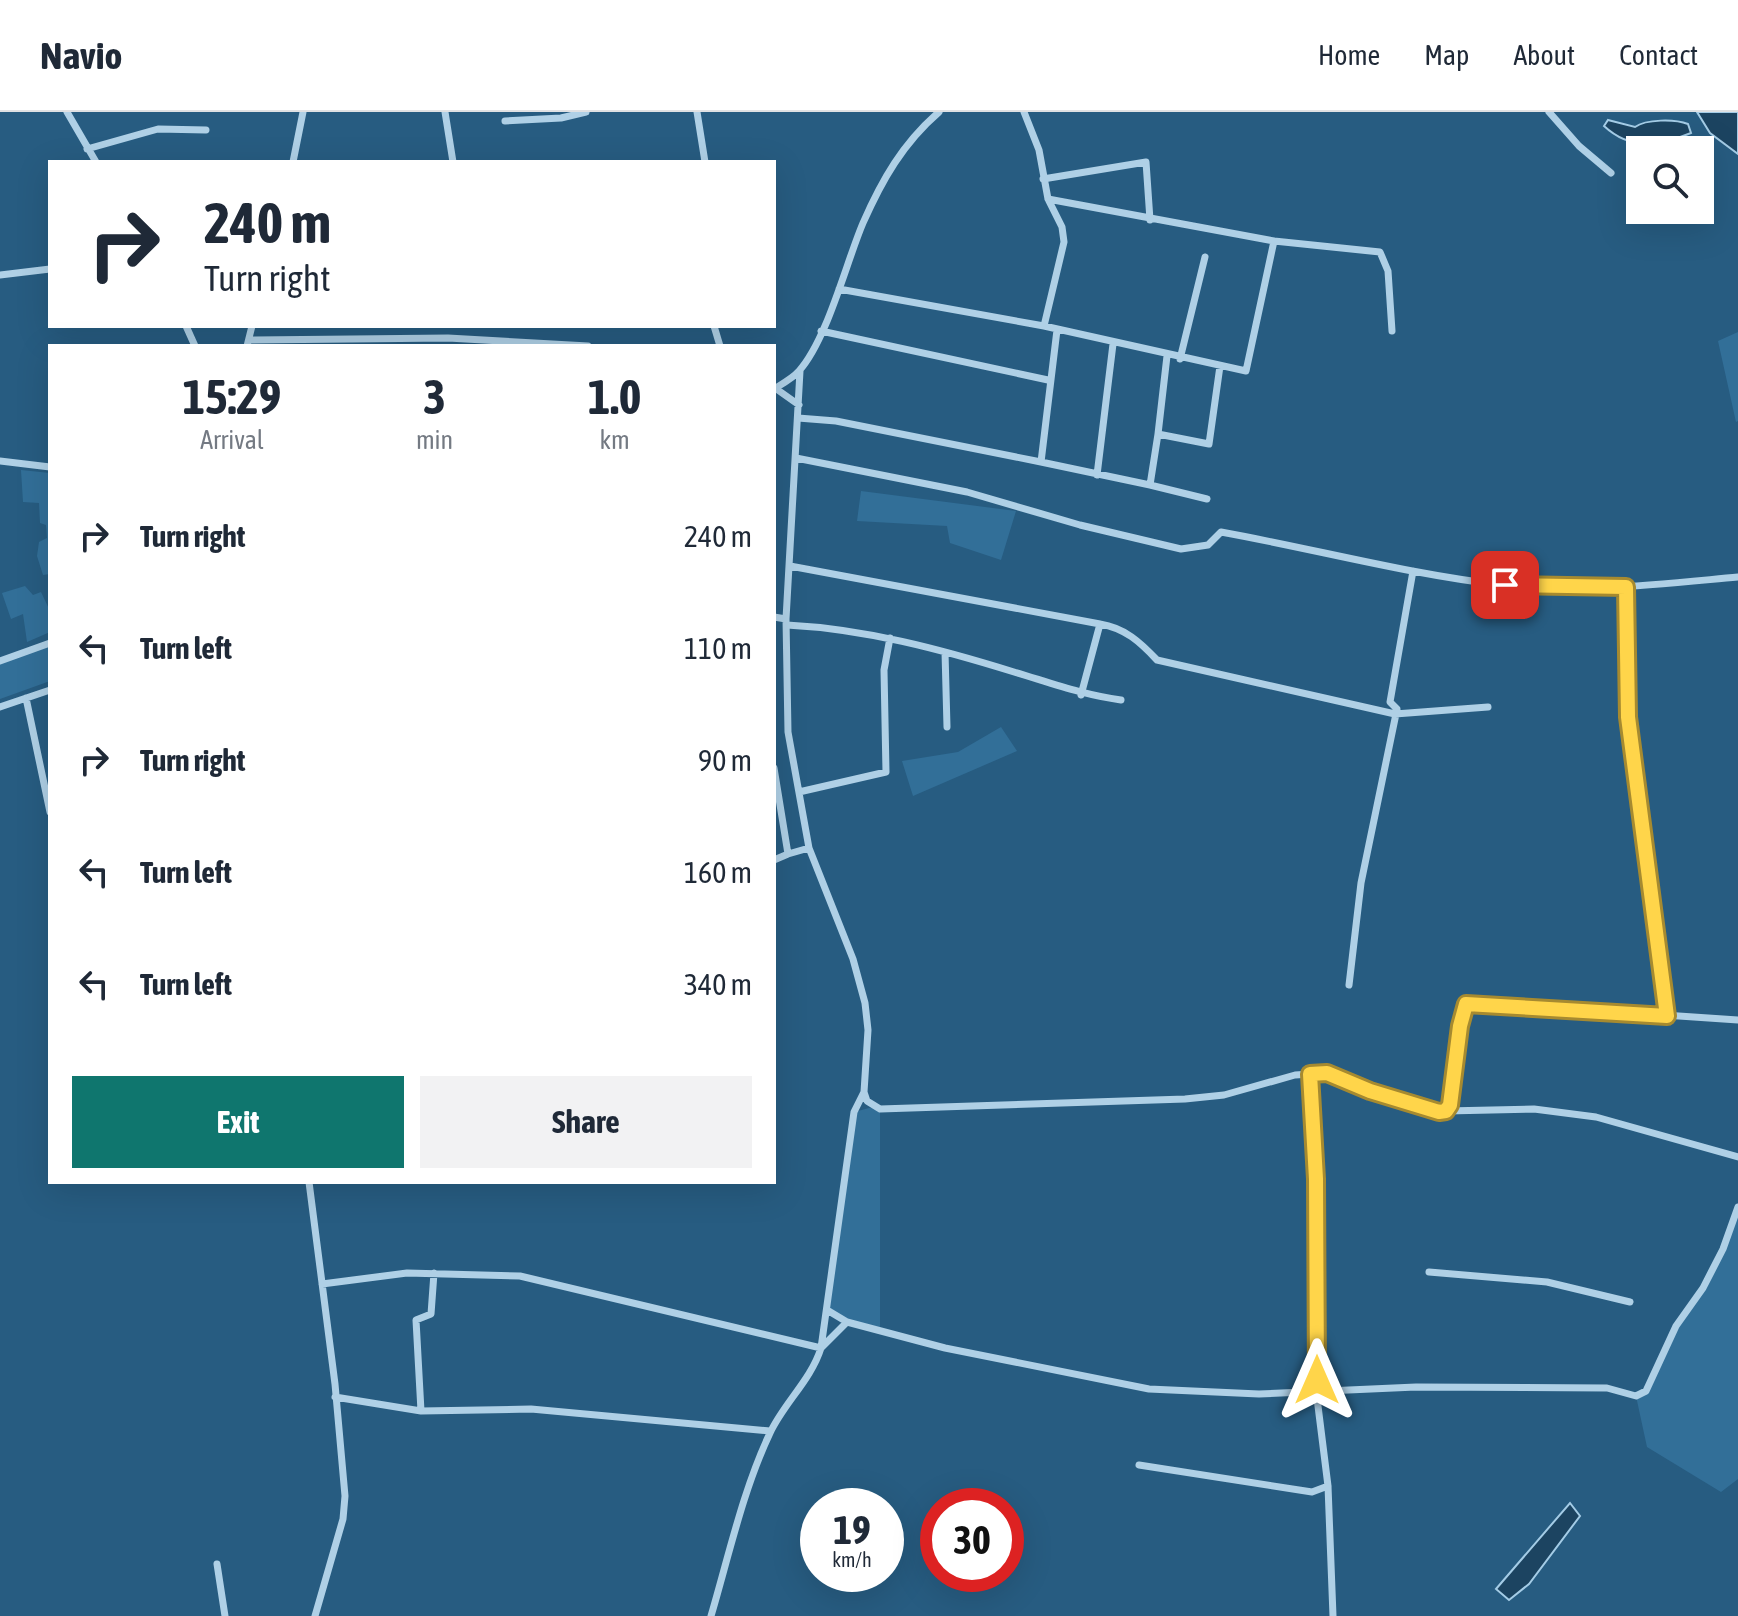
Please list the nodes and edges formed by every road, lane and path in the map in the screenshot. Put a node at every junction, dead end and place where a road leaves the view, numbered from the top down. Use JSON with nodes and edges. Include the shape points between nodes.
{"nodes":[{"id":1,"x":67,"y":112,"type":"edge"},
{"id":2,"x":303,"y":112,"type":"edge"},
{"id":3,"x":445,"y":112,"type":"edge"},
{"id":4,"x":586,"y":112,"type":"edge"},
{"id":5,"x":697,"y":112,"type":"edge"},
{"id":6,"x":939,"y":112,"type":"edge"},
{"id":7,"x":1024,"y":112,"type":"edge"},
{"id":8,"x":1549,"y":112,"type":"edge"},
{"id":9,"x":505,"y":121,"type":"dead end"},
{"id":10,"x":206,"y":130,"type":"dead end"},
{"id":11,"x":87,"y":149,"type":"junction"},
{"id":12,"x":95,"y":160,"type":"edge"},
{"id":13,"x":293,"y":160,"type":"edge"},
{"id":14,"x":453,"y":160,"type":"edge"},
{"id":15,"x":705,"y":160,"type":"edge"},
{"id":16,"x":1611,"y":173,"type":"dead end"},
{"id":17,"x":1043,"y":179,"type":"junction"},
{"id":18,"x":1048,"y":199,"type":"junction"},
{"id":19,"x":1150,"y":220,"type":"junction"},
{"id":20,"x":1274,"y":241,"type":"junction"},
{"id":21,"x":1205,"y":257,"type":"dead end"},
{"id":22,"x":48,"y":269,"type":"edge"},
{"id":23,"x":0,"y":275,"type":"edge"},
{"id":24,"x":839,"y":289,"type":"junction"},
{"id":25,"x":1044,"y":326,"type":"junction"},
{"id":26,"x":1057,"y":330,"type":"junction"},
{"id":27,"x":821,"y":331,"type":"junction"},
{"id":28,"x":1392,"y":331,"type":"dead end"},
{"id":29,"x":248,"y":343,"type":"edge"},
{"id":30,"x":553,"y":344,"type":"edge"},
{"id":31,"x":1113,"y":344,"type":"junction"},
{"id":32,"x":1167,"y":356,"type":"junction"},
{"id":33,"x":1180,"y":359,"type":"junction"},
{"id":34,"x":1220,"y":366,"type":"junction"},
{"id":35,"x":800,"y":371,"type":"junction"},
{"id":36,"x":1048,"y":380,"type":"junction"},
{"id":37,"x":776,"y":387,"type":"edge"},
{"id":38,"x":776,"y":389,"type":"edge"},
{"id":39,"x":799,"y":405,"type":"junction"},
{"id":40,"x":798,"y":418,"type":"junction"},
{"id":41,"x":1158,"y":434,"type":"junction"},
{"id":42,"x":796,"y":458,"type":"junction"},
{"id":43,"x":0,"y":461,"type":"edge"},
{"id":44,"x":1041,"y":462,"type":"junction"},
{"id":45,"x":48,"y":467,"type":"edge"},
{"id":46,"x":1097,"y":475,"type":"junction"},
{"id":47,"x":1150,"y":485,"type":"junction"},
{"id":48,"x":1207,"y":499,"type":"dead end"},
{"id":49,"x":790,"y":566,"type":"junction"},
{"id":50,"x":1413,"y":571,"type":"junction"},
{"id":51,"x":1738,"y":577,"type":"edge"},
{"id":52,"x":1626,"y":587,"type":"junction"},
{"id":53,"x":776,"y":618,"type":"edge"},
{"id":54,"x":786,"y":622,"type":"junction"},
{"id":55,"x":1100,"y":624,"type":"junction"},
{"id":56,"x":890,"y":638,"type":"junction"},
{"id":57,"x":48,"y":644,"type":"edge"},
{"id":58,"x":945,"y":652,"type":"junction"},
{"id":59,"x":0,"y":661,"type":"edge"},
{"id":60,"x":48,"y":691,"type":"edge"},
{"id":61,"x":1081,"y":695,"type":"junction"},
{"id":62,"x":26,"y":698,"type":"junction"},
{"id":63,"x":1121,"y":700,"type":"dead end"},
{"id":64,"x":0,"y":707,"type":"edge"},
{"id":65,"x":1488,"y":707,"type":"dead end"},
{"id":66,"x":1395,"y":714,"type":"junction"},
{"id":67,"x":947,"y":727,"type":"dead end"},
{"id":68,"x":776,"y":780,"type":"edge"},
{"id":69,"x":799,"y":792,"type":"junction"},
{"id":70,"x":48,"y":802,"type":"edge"},
{"id":71,"x":809,"y":848,"type":"junction"},
{"id":72,"x":788,"y":854,"type":"junction"},
{"id":73,"x":776,"y":859,"type":"edge"},
{"id":74,"x":1349,"y":985,"type":"dead end"},
{"id":75,"x":1667,"y":1016,"type":"junction"},
{"id":76,"x":1738,"y":1020,"type":"edge"},
{"id":77,"x":1310,"y":1074,"type":"junction"},
{"id":78,"x":864,"y":1092,"type":"junction"},
{"id":79,"x":873,"y":1107,"type":"junction"},
{"id":80,"x":1446,"y":1111,"type":"junction"},
{"id":81,"x":854,"y":1112,"type":"junction"},
{"id":82,"x":1738,"y":1157,"type":"edge"},
{"id":83,"x":309,"y":1184,"type":"edge"},
{"id":84,"x":1738,"y":1207,"type":"edge"},
{"id":85,"x":1429,"y":1272,"type":"dead end"},
{"id":86,"x":434,"y":1273,"type":"junction"},
{"id":87,"x":322,"y":1284,"type":"junction"},
{"id":88,"x":1630,"y":1302,"type":"dead end"},
{"id":89,"x":827,"y":1310,"type":"junction"},
{"id":90,"x":847,"y":1322,"type":"junction"},
{"id":91,"x":821,"y":1348,"type":"junction"},
{"id":92,"x":1316,"y":1390,"type":"junction"},
{"id":93,"x":335,"y":1397,"type":"junction"},
{"id":94,"x":421,"y":1411,"type":"junction"},
{"id":95,"x":770,"y":1431,"type":"junction"},
{"id":96,"x":1139,"y":1465,"type":"dead end"},
{"id":97,"x":1328,"y":1486,"type":"junction"},
{"id":98,"x":217,"y":1564,"type":"dead end"},
{"id":99,"x":225,"y":1616,"type":"edge"},
{"id":100,"x":315,"y":1616,"type":"edge"},
{"id":101,"x":711,"y":1616,"type":"edge"},
{"id":102,"x":1333,"y":1616,"type":"edge"}],
"edges":[{"from":1,"to":11,"type":"street"},
{"from":2,"to":13,"type":"street"},
{"from":3,"to":14,"type":"street"},
{"from":4,"to":9,"type":"street"},
{"from":5,"to":15,"type":"street"},
{"from":6,"to":24,"type":"street","via":[[895,161],[862,225]]},
{"from":7,"to":17,"type":"street","via":[[1035,135]]},
{"from":8,"to":16,"type":"street"},
{"from":10,"to":11,"type":"street","via":[[158,129]]},
{"from":11,"to":12,"type":"street"},
{"from":17,"to":18,"type":"street"},
{"from":17,"to":19,"type":"street","via":[[1146,162]]},
{"from":18,"to":19,"type":"street"},
{"from":18,"to":25,"type":"street","via":[[1064,242]]},
{"from":19,"to":20,"type":"street"},
{"from":20,"to":28,"type":"street","via":[[1380,252],[1388,271]]},
{"from":20,"to":34,"type":"street","via":[[1246,371]]},
{"from":21,"to":33,"type":"street"},
{"from":22,"to":23,"type":"street"},
{"from":24,"to":25,"type":"street"},
{"from":24,"to":27,"type":"street"},
{"from":25,"to":26,"type":"street"},
{"from":26,"to":31,"type":"street"},
{"from":26,"to":36,"type":"street"},
{"from":27,"to":35,"type":"street"},
{"from":27,"to":36,"type":"street"},
{"from":29,"to":30,"type":"street","via":[[448,338]]},
{"from":31,"to":32,"type":"street"},
{"from":31,"to":46,"type":"street"},
{"from":32,"to":33,"type":"street"},
{"from":32,"to":41,"type":"street"},
{"from":33,"to":34,"type":"street"},
{"from":34,"to":41,"type":"street","via":[[1209,444]]},
{"from":35,"to":37,"type":"street"},
{"from":35,"to":39,"type":"street"},
{"from":36,"to":44,"type":"street"},
{"from":38,"to":39,"type":"street"},
{"from":39,"to":40,"type":"street"},
{"from":40,"to":42,"type":"street"},
{"from":40,"to":44,"type":"street"},
{"from":41,"to":47,"type":"street"},
{"from":42,"to":49,"type":"street"},
{"from":42,"to":50,"type":"street","via":[[967,492],[1181,549],[1208,545],[1221,532]]},
{"from":43,"to":45,"type":"street"},
{"from":44,"to":46,"type":"street"},
{"from":46,"to":47,"type":"street"},
{"from":47,"to":48,"type":"street"},
{"from":49,"to":54,"type":"street"},
{"from":49,"to":55,"type":"street"},
{"from":50,"to":52,"type":"street","via":[[1505,585]]},
{"from":50,"to":66,"type":"street","via":[[1390,702]]},
{"from":51,"to":52,"type":"street"},
{"from":52,"to":75,"type":"street","via":[[1628,717]]},
{"from":53,"to":54,"type":"street"},
{"from":54,"to":56,"type":"street"},
{"from":54,"to":69,"type":"street","via":[[788,732]]},
{"from":55,"to":61,"type":"street"},
{"from":55,"to":66,"type":"street","via":[[1140,641],[1157,660]]},
{"from":56,"to":58,"type":"street"},
{"from":56,"to":69,"type":"street","via":[[884,670],[886,772]]},
{"from":57,"to":59,"type":"street"},
{"from":58,"to":61,"type":"street"},
{"from":58,"to":67,"type":"street"},
{"from":60,"to":62,"type":"street"},
{"from":61,"to":63,"type":"street"},
{"from":62,"to":64,"type":"street"},
{"from":62,"to":70,"type":"street"},
{"from":65,"to":66,"type":"street"},
{"from":66,"to":74,"type":"street","via":[[1361,883]]},
{"from":68,"to":72,"type":"street"},
{"from":69,"to":71,"type":"street"},
{"from":71,"to":72,"type":"street"},
{"from":71,"to":78,"type":"street","via":[[863,989],[868,1030]]},
{"from":72,"to":73,"type":"street"},
{"from":75,"to":76,"type":"street"},
{"from":75,"to":80,"type":"street","via":[[1466,1004]]},
{"from":77,"to":79,"type":"street","via":[[1185,1099]]},
{"from":77,"to":80,"type":"street","via":[[1327,1073],[1370,1091]]},
{"from":77,"to":92,"type":"street","via":[[1316,1179]]},
{"from":78,"to":79,"type":"street"},
{"from":78,"to":81,"type":"street"},
{"from":79,"to":81,"type":"street"},
{"from":80,"to":82,"type":"street","via":[[1534,1109],[1596,1117]]},
{"from":81,"to":89,"type":"street"},
{"from":83,"to":87,"type":"street"},
{"from":84,"to":92,"type":"street","via":[[1703,1288],[1676,1326],[1646,1391],[1636,1396],[1607,1388]]},
{"from":85,"to":88,"type":"street","via":[[1547,1282]]},
{"from":86,"to":87,"type":"street"},
{"from":86,"to":91,"type":"street","via":[[520,1276]]},
{"from":86,"to":94,"type":"street","via":[[431,1314],[416,1320]]},
{"from":87,"to":93,"type":"street"},
{"from":89,"to":90,"type":"street"},
{"from":89,"to":91,"type":"street"},
{"from":90,"to":91,"type":"street"},
{"from":90,"to":92,"type":"street","via":[[945,1348],[1149,1389],[1259,1394]]},
{"from":91,"to":95,"type":"street"},
{"from":92,"to":97,"type":"street"},
{"from":93,"to":94,"type":"street"},
{"from":93,"to":100,"type":"street","via":[[343,1519]]},
{"from":94,"to":95,"type":"street","via":[[531,1409]]},
{"from":95,"to":101,"type":"street"},
{"from":96,"to":97,"type":"street","via":[[1312,1492]]},
{"from":97,"to":102,"type":"street"},
{"from":98,"to":99,"type":"street"}]}
